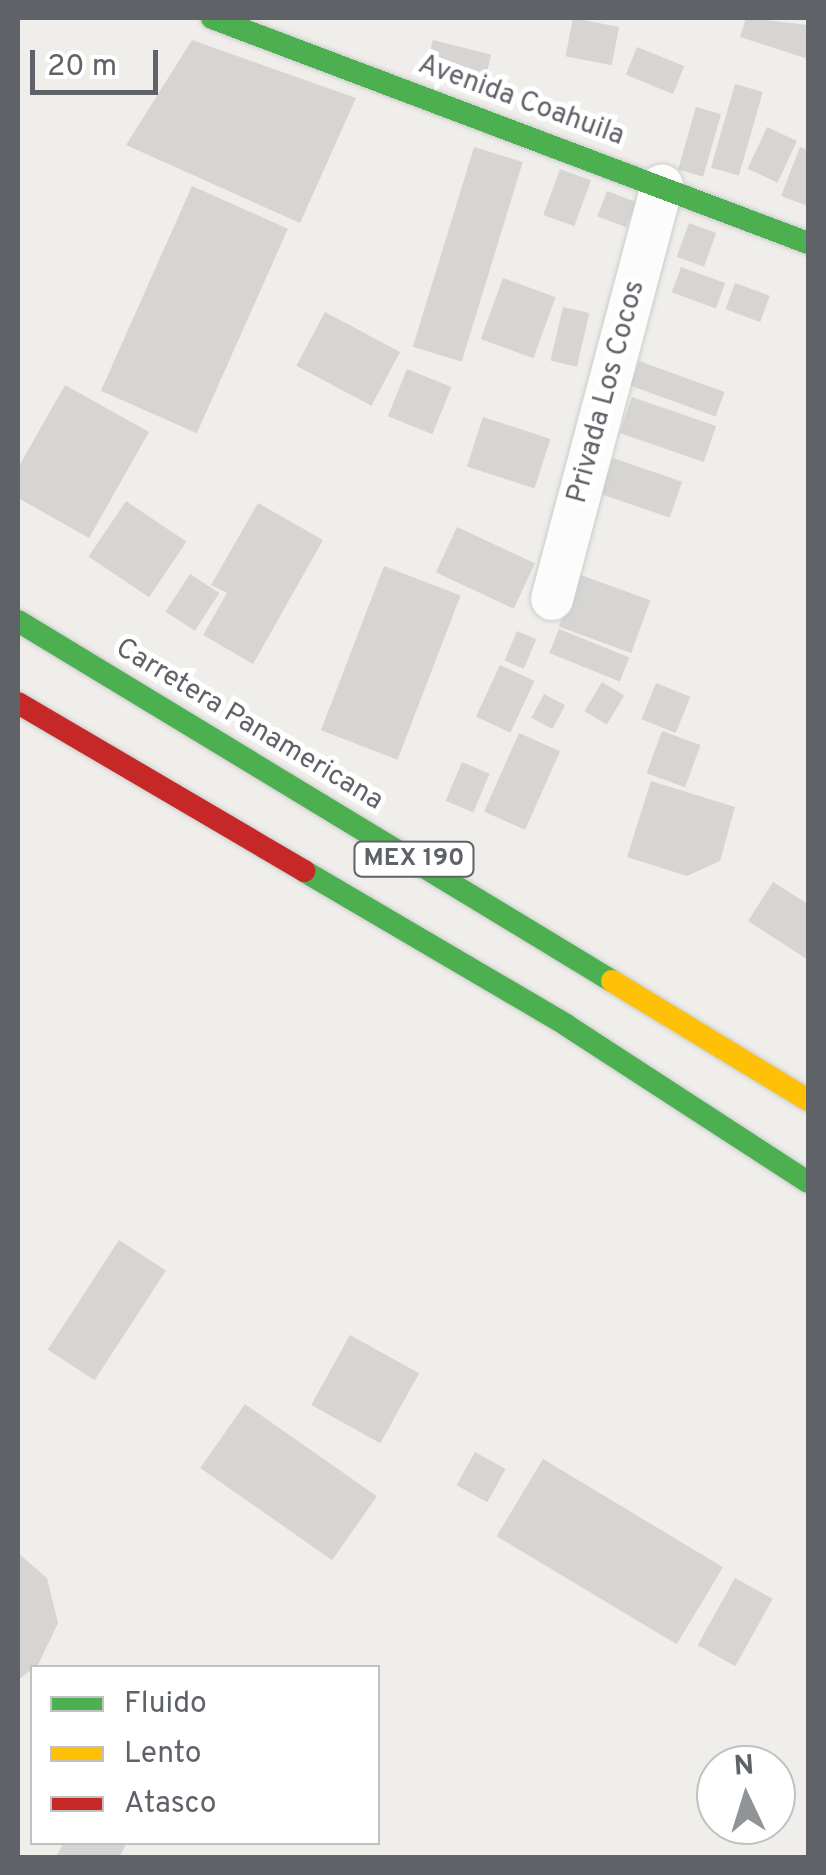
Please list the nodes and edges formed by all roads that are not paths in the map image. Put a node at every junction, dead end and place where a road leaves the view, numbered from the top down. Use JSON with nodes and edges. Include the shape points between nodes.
{"nodes":[{"id":1,"x":212,"y":18,"type":"edge"},
{"id":2,"x":662,"y":185,"type":"junction"},
{"id":3,"x":808,"y":243,"type":"edge"},
{"id":4,"x":552,"y":600,"type":"dead end"},
{"id":5,"x":18,"y":621,"type":"edge"},
{"id":6,"x":18,"y":703,"type":"edge"},
{"id":7,"x":808,"y":1100,"type":"edge"},
{"id":8,"x":808,"y":1182,"type":"edge"}],
"edges":[{"from":1,"to":2,"type":"main road","name":"Avenida Coahuila"},
{"from":2,"to":3,"type":"main road","name":"Avenida Coahuila"},
{"from":2,"to":4,"type":"street","name":"Privada Los Cocos"},
{"from":5,"to":7,"type":"main road","name":"Carretera Panamericana","number":"MEX 190"},
{"from":6,"to":8,"type":"main road","number":"MEX 190","via":[[566,1025]]}]}
